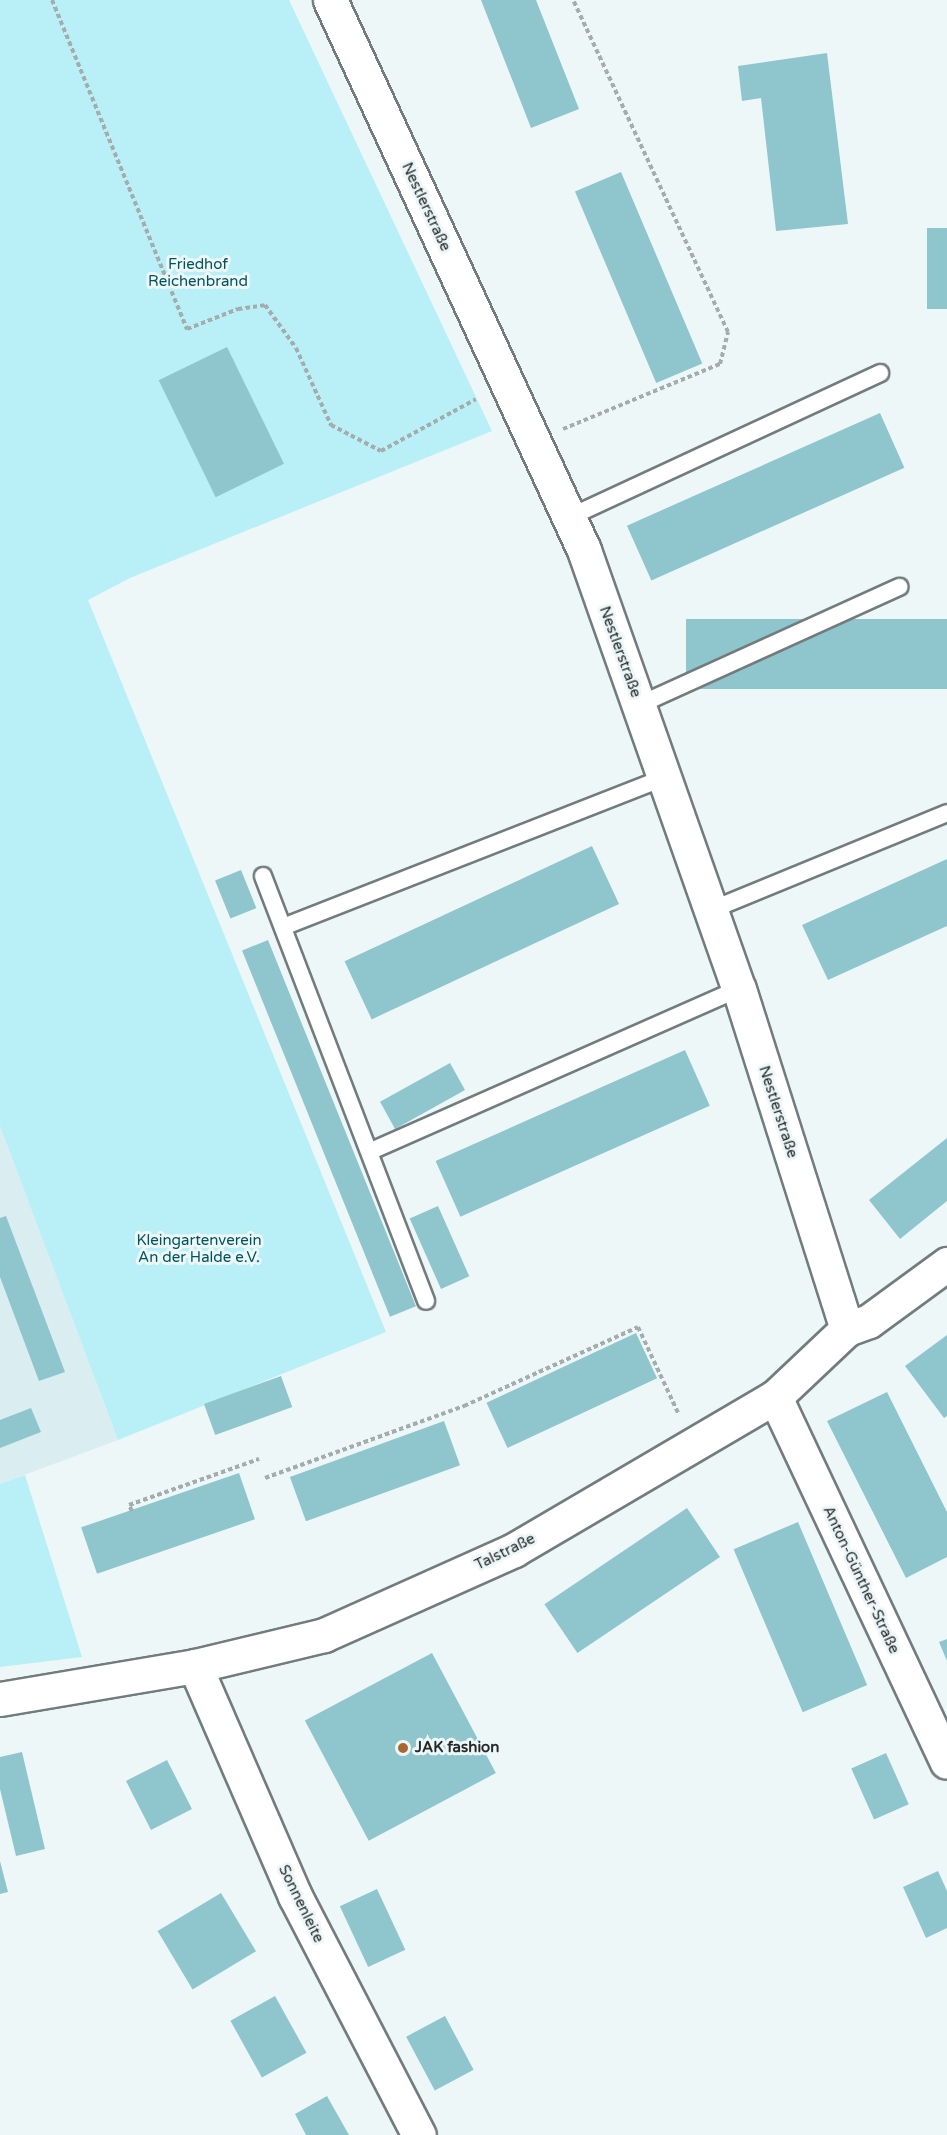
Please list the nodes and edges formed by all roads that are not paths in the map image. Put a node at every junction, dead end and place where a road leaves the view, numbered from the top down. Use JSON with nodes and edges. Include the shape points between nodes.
{"nodes":[{"id":1,"x":330,"y":0,"type":"edge"},
{"id":2,"x":880,"y":373,"type":"dead end"},
{"id":3,"x":570,"y":517,"type":"junction"},
{"id":4,"x":900,"y":587,"type":"dead end"},
{"id":5,"x":639,"y":705,"type":"junction"},
{"id":6,"x":666,"y":777,"type":"junction"},
{"id":7,"x":947,"y":813,"type":"edge"},
{"id":8,"x":263,"y":876,"type":"dead end"},
{"id":9,"x":711,"y":910,"type":"junction"},
{"id":10,"x":283,"y":927,"type":"junction"},
{"id":11,"x":739,"y":989,"type":"junction"},
{"id":12,"x":371,"y":1151,"type":"junction"},
{"id":13,"x":947,"y":1264,"type":"edge"},
{"id":14,"x":426,"y":1301,"type":"dead end"},
{"id":15,"x":847,"y":1329,"type":"junction"},
{"id":16,"x":775,"y":1397,"type":"junction"},
{"id":17,"x":195,"y":1666,"type":"junction"},
{"id":18,"x":0,"y":1699,"type":"edge"},
{"id":19,"x":947,"y":1762,"type":"edge"},
{"id":20,"x":419,"y":2135,"type":"edge"}],
"edges":[{"from":1,"to":3,"type":"street","name":"Nestlerstraße"},
{"from":2,"to":3,"type":"lane"},
{"from":3,"to":5,"type":"street","name":"Nestlerstraße"},
{"from":4,"to":5,"type":"lane"},
{"from":5,"to":6,"type":"street","name":"Nestlerstraße"},
{"from":6,"to":9,"type":"street","name":"Nestlerstraße"},
{"from":6,"to":10,"type":"lane"},
{"from":7,"to":9,"type":"lane"},
{"from":8,"to":10,"type":"lane"},
{"from":9,"to":11,"type":"street","name":"Nestlerstraße"},
{"from":10,"to":12,"type":"lane"},
{"from":11,"to":12,"type":"lane"},
{"from":11,"to":15,"type":"street","name":"Nestlerstraße"},
{"from":12,"to":14,"type":"lane"},
{"from":13,"to":15,"type":"street","name":"Talstraße","via":[[869,1321]]},
{"from":15,"to":16,"type":"street","name":"Talstraße"},
{"from":16,"to":17,"type":"street","name":"Talstraße","via":[[514,1550],[334,1630]]},
{"from":16,"to":19,"type":"street","name":"Anton-Günther-Straße"},
{"from":17,"to":18,"type":"street","name":"Talstraße"},
{"from":17,"to":20,"type":"street","name":"Sonnenleite","via":[[295,1896]]}]}
